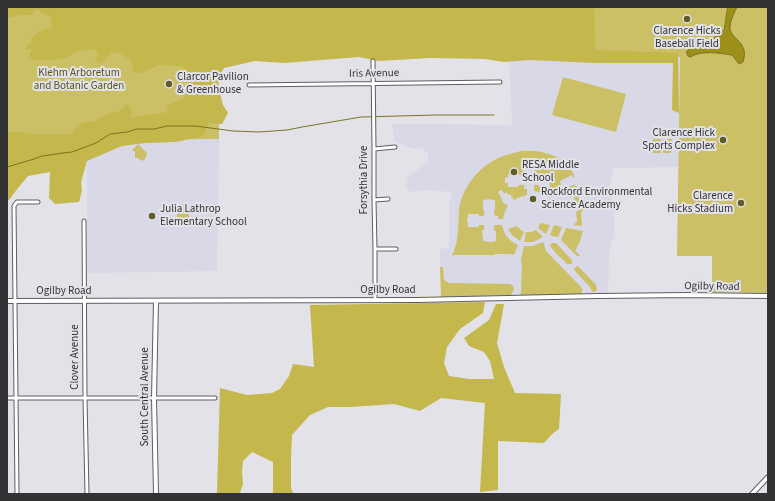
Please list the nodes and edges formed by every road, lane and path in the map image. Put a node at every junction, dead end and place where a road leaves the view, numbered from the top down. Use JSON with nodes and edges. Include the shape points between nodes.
{"nodes":[{"id":1,"x":373,"y":61,"type":"dead end"},
{"id":2,"x":500,"y":82,"type":"dead end"},
{"id":3,"x":373,"y":83,"type":"junction"},
{"id":4,"x":249,"y":85,"type":"dead end"},
{"id":5,"x":395,"y":147,"type":"dead end"},
{"id":6,"x":374,"y":149,"type":"junction"},
{"id":7,"x":388,"y":199,"type":"dead end"},
{"id":8,"x":374,"y":200,"type":"junction"},
{"id":9,"x":38,"y":202,"type":"dead end"},
{"id":10,"x":84,"y":221,"type":"dead end"},
{"id":11,"x":375,"y":249,"type":"junction"},
{"id":12,"x":396,"y":249,"type":"dead end"},
{"id":13,"x":768,"y":296,"type":"edge"},
{"id":14,"x":375,"y":300,"type":"junction"},
{"id":15,"x":7,"y":301,"type":"edge"},
{"id":16,"x":15,"y":301,"type":"junction"},
{"id":17,"x":85,"y":301,"type":"junction"},
{"id":18,"x":156,"y":301,"type":"junction"},
{"id":19,"x":7,"y":398,"type":"edge"},
{"id":20,"x":16,"y":398,"type":"junction"},
{"id":21,"x":154,"y":398,"type":"junction"},
{"id":22,"x":215,"y":398,"type":"dead end"},
{"id":23,"x":85,"y":399,"type":"junction"},
{"id":24,"x":768,"y":477,"type":"edge"},
{"id":25,"x":17,"y":494,"type":"edge"},
{"id":26,"x":87,"y":494,"type":"edge"},
{"id":27,"x":156,"y":494,"type":"edge"},
{"id":28,"x":752,"y":494,"type":"edge"}],
"edges":[{"from":1,"to":3,"type":"street","name":"Forsythia Drive"},
{"from":2,"to":3,"type":"street","name":"Iris Avenue"},
{"from":3,"to":4,"type":"street","name":"Iris Avenue"},
{"from":3,"to":6,"type":"street","name":"Forsythia Drive"},
{"from":5,"to":6,"type":"street"},
{"from":6,"to":8,"type":"street","name":"Forsythia Drive"},
{"from":7,"to":8,"type":"street"},
{"from":8,"to":11,"type":"street","name":"Forsythia Drive"},
{"from":9,"to":16,"type":"street","via":[[17,202],[14,206]]},
{"from":10,"to":17,"type":"street","name":"Clover Avenue"},
{"from":11,"to":12,"type":"street"},
{"from":11,"to":14,"type":"street","name":"Forsythia Drive"},
{"from":13,"to":14,"type":"street","name":"Ogilby Road"},
{"from":14,"to":18,"type":"street","name":"Ogilby Road"},
{"from":15,"to":16,"type":"street","name":"Ogilby Road"},
{"from":16,"to":17,"type":"street","name":"Ogilby Road"},
{"from":16,"to":20,"type":"street"},
{"from":17,"to":18,"type":"street","name":"Ogilby Road"},
{"from":17,"to":23,"type":"street","name":"Clover Avenue"},
{"from":18,"to":21,"type":"street","name":"South Central Avenue"},
{"from":19,"to":20,"type":"street"},
{"from":20,"to":23,"type":"street"},
{"from":20,"to":25,"type":"street"},
{"from":21,"to":22,"type":"street"},
{"from":21,"to":23,"type":"street"},
{"from":21,"to":27,"type":"street","name":"South Central Avenue"},
{"from":23,"to":26,"type":"street","name":"Clover Avenue"},
{"from":24,"to":28,"type":"street"}]}
